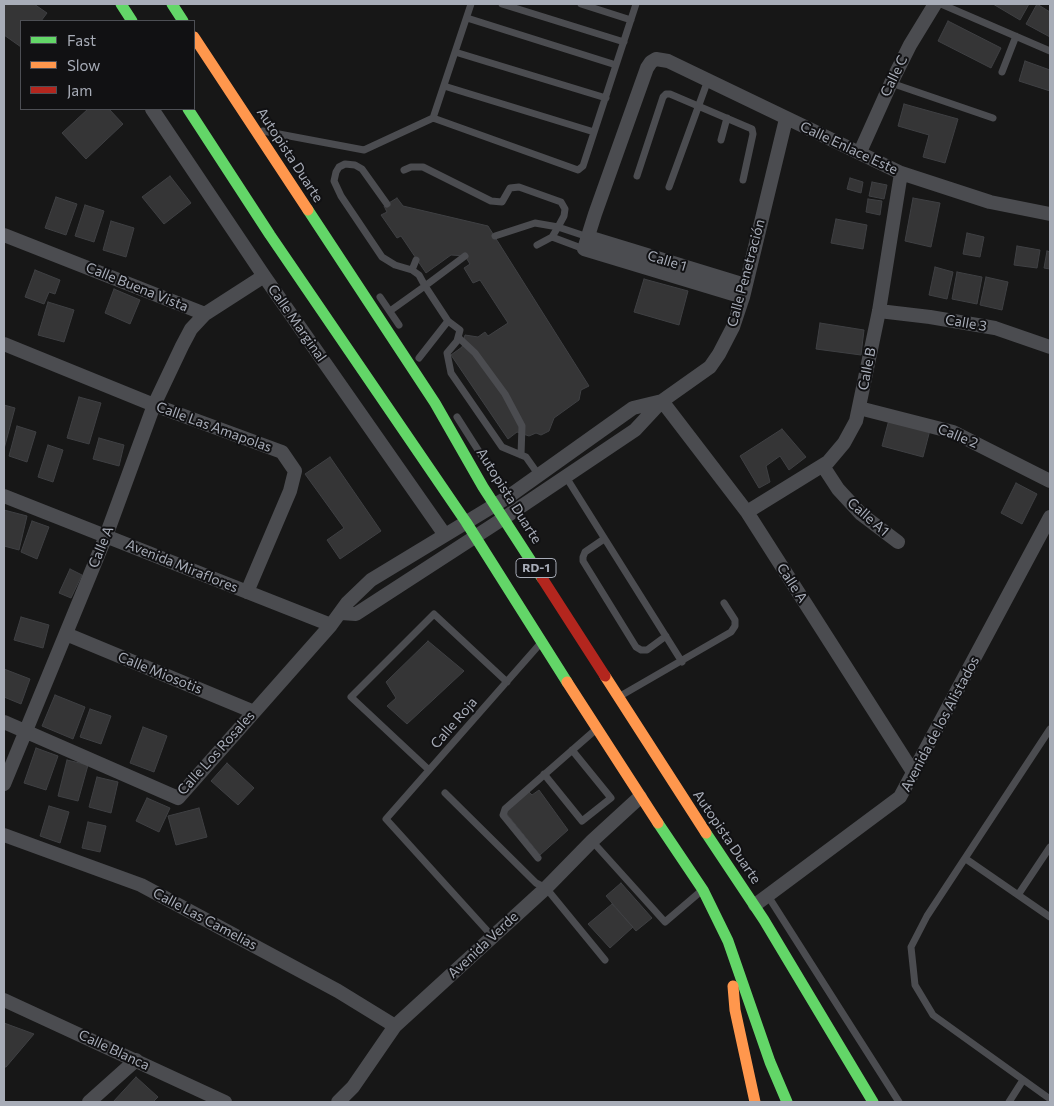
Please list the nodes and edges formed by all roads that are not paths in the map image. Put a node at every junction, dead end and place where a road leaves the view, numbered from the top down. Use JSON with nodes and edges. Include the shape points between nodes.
{"nodes":[{"id":1,"x":120,"y":4,"type":"edge"},
{"id":2,"x":172,"y":4,"type":"edge"},
{"id":3,"x":471,"y":4,"type":"edge"},
{"id":4,"x":502,"y":4,"type":"edge"},
{"id":5,"x":581,"y":4,"type":"edge"},
{"id":6,"x":636,"y":4,"type":"edge"},
{"id":7,"x":935,"y":4,"type":"edge"},
{"id":8,"x":941,"y":4,"type":"edge"},
{"id":9,"x":467,"y":18,"type":"junction"},
{"id":10,"x":131,"y":20,"type":"edge"},
{"id":11,"x":183,"y":20,"type":"edge"},
{"id":12,"x":631,"y":20,"type":"junction"},
{"id":13,"x":1016,"y":36,"type":"junction"},
{"id":14,"x":195,"y":38,"type":"edge"},
{"id":15,"x":624,"y":42,"type":"junction"},
{"id":16,"x":1050,"y":51,"type":"edge"},
{"id":17,"x":455,"y":52,"type":"junction"},
{"id":18,"x":616,"y":65,"type":"junction"},
{"id":19,"x":1002,"y":72,"type":"dead end"},
{"id":20,"x":708,"y":80,"type":"junction"},
{"id":21,"x":890,"y":83,"type":"junction"},
{"id":22,"x":444,"y":86,"type":"junction"},
{"id":23,"x":606,"y":98,"type":"junction"},
{"id":24,"x":698,"y":105,"type":"junction"},
{"id":25,"x":153,"y":110,"type":"edge"},
{"id":26,"x":189,"y":110,"type":"edge"},
{"id":27,"x":434,"y":118,"type":"junction"},
{"id":28,"x":727,"y":118,"type":"junction"},
{"id":29,"x":786,"y":118,"type":"junction"},
{"id":30,"x":993,"y":118,"type":"dead end"},
{"id":31,"x":256,"y":129,"type":"junction"},
{"id":32,"x":594,"y":132,"type":"junction"},
{"id":33,"x":721,"y":140,"type":"dead end"},
{"id":34,"x":271,"y":152,"type":"junction"},
{"id":35,"x":860,"y":152,"type":"junction"},
{"id":36,"x":284,"y":159,"type":"dead end"},
{"id":37,"x":404,"y":170,"type":"dead end"},
{"id":38,"x":901,"y":173,"type":"junction"},
{"id":39,"x":637,"y":176,"type":"dead end"},
{"id":40,"x":743,"y":180,"type":"dead end"},
{"id":41,"x":669,"y":187,"type":"dead end"},
{"id":42,"x":387,"y":204,"type":"dead end"},
{"id":43,"x":1050,"y":214,"type":"edge"},
{"id":44,"x":558,"y":227,"type":"junction"},
{"id":45,"x":4,"y":235,"type":"edge"},
{"id":46,"x":494,"y":236,"type":"dead end"},
{"id":47,"x":552,"y":237,"type":"junction"},
{"id":48,"x":586,"y":243,"type":"junction"},
{"id":49,"x":537,"y":245,"type":"dead end"},
{"id":50,"x":465,"y":256,"type":"dead end"},
{"id":51,"x":416,"y":260,"type":"dead end"},
{"id":52,"x":412,"y":270,"type":"junction"},
{"id":53,"x":264,"y":276,"type":"junction"},
{"id":54,"x":425,"y":286,"type":"junction"},
{"id":55,"x":373,"y":287,"type":"dead end"},
{"id":56,"x":744,"y":291,"type":"junction"},
{"id":57,"x":390,"y":311,"type":"junction"},
{"id":58,"x":879,"y":311,"type":"junction"},
{"id":59,"x":205,"y":314,"type":"junction"},
{"id":60,"x":448,"y":321,"type":"junction"},
{"id":61,"x":404,"y":334,"type":"dead end"},
{"id":62,"x":458,"y":338,"type":"junction"},
{"id":63,"x":4,"y":344,"type":"edge"},
{"id":64,"x":1050,"y":347,"type":"edge"},
{"id":65,"x":414,"y":350,"type":"dead end"},
{"id":66,"x":419,"y":358,"type":"junction"},
{"id":67,"x":424,"y":366,"type":"dead end"},
{"id":68,"x":662,"y":401,"type":"junction"},
{"id":69,"x":154,"y":405,"type":"junction"},
{"id":70,"x":859,"y":408,"type":"junction"},
{"id":71,"x":455,"y":414,"type":"dead end"},
{"id":72,"x":521,"y":454,"type":"junction"},
{"id":73,"x":822,"y":466,"type":"junction"},
{"id":74,"x":538,"y":474,"type":"junction"},
{"id":75,"x":566,"y":477,"type":"junction"},
{"id":76,"x":1050,"y":480,"type":"edge"},
{"id":77,"x":4,"y":496,"type":"edge"},
{"id":78,"x":502,"y":500,"type":"junction"},
{"id":79,"x":747,"y":512,"type":"junction"},
{"id":80,"x":1050,"y":517,"type":"edge"},
{"id":81,"x":504,"y":518,"type":"junction"},
{"id":82,"x":466,"y":522,"type":"junction"},
{"id":83,"x":106,"y":536,"type":"junction"},
{"id":84,"x":445,"y":536,"type":"junction"},
{"id":85,"x":474,"y":537,"type":"junction"},
{"id":86,"x":604,"y":539,"type":"junction"},
{"id":87,"x":898,"y":542,"type":"dead end"},
{"id":88,"x":247,"y":592,"type":"junction"},
{"id":89,"x":724,"y":603,"type":"dead end"},
{"id":90,"x":341,"y":613,"type":"junction"},
{"id":91,"x":331,"y":625,"type":"junction"},
{"id":92,"x":66,"y":634,"type":"junction"},
{"id":93,"x":666,"y":636,"type":"junction"},
{"id":94,"x":541,"y":643,"type":"junction"},
{"id":95,"x":682,"y":662,"type":"junction"},
{"id":96,"x":507,"y":682,"type":"junction"},
{"id":97,"x":618,"y":697,"type":"junction"},
{"id":98,"x":254,"y":712,"type":"junction"},
{"id":99,"x":4,"y":722,"type":"edge"},
{"id":100,"x":597,"y":728,"type":"junction"},
{"id":101,"x":1050,"y":729,"type":"edge"},
{"id":102,"x":25,"y":730,"type":"junction"},
{"id":103,"x":572,"y":750,"type":"junction"},
{"id":104,"x":429,"y":770,"type":"junction"},
{"id":105,"x":913,"y":772,"type":"junction"},
{"id":106,"x":544,"y":774,"type":"junction"},
{"id":107,"x":4,"y":784,"type":"edge"},
{"id":108,"x":445,"y":793,"type":"dead end"},
{"id":109,"x":640,"y":797,"type":"junction"},
{"id":110,"x":4,"y":835,"type":"edge"},
{"id":111,"x":592,"y":840,"type":"junction"},
{"id":112,"x":1050,"y":847,"type":"edge"},
{"id":113,"x":538,"y":858,"type":"dead end"},
{"id":114,"x":966,"y":859,"type":"junction"},
{"id":115,"x":546,"y":888,"type":"junction"},
{"id":116,"x":702,"y":890,"type":"junction"},
{"id":117,"x":1018,"y":895,"type":"junction"},
{"id":118,"x":768,"y":896,"type":"junction"},
{"id":119,"x":755,"y":905,"type":"junction"},
{"id":120,"x":1050,"y":917,"type":"edge"},
{"id":121,"x":492,"y":936,"type":"junction"},
{"id":122,"x":728,"y":941,"type":"junction"},
{"id":123,"x":606,"y":960,"type":"dead end"},
{"id":124,"x":4,"y":1000,"type":"edge"},
{"id":125,"x":395,"y":1026,"type":"junction"},
{"id":126,"x":136,"y":1060,"type":"junction"},
{"id":127,"x":1023,"y":1080,"type":"junction"},
{"id":128,"x":1050,"y":1098,"type":"edge"},
{"id":129,"x":89,"y":1102,"type":"edge"},
{"id":130,"x":225,"y":1102,"type":"edge"},
{"id":131,"x":338,"y":1102,"type":"edge"},
{"id":132,"x":755,"y":1102,"type":"edge"},
{"id":133,"x":787,"y":1102,"type":"edge"},
{"id":134,"x":873,"y":1102,"type":"edge"},
{"id":135,"x":899,"y":1102,"type":"edge"},
{"id":136,"x":1008,"y":1102,"type":"edge"}],
"edges":[{"from":1,"to":10,"type":"highway"},
{"from":2,"to":11,"type":"highway"},
{"from":3,"to":9,"type":"lane"},
{"from":4,"to":15,"type":"lane"},
{"from":5,"to":12,"type":"lane"},
{"from":6,"to":12,"type":"lane"},
{"from":7,"to":21,"type":"street","name":"Calle C"},
{"from":8,"to":13,"type":"lane"},
{"from":9,"to":17,"type":"lane"},
{"from":9,"to":18,"type":"lane"},
{"from":12,"to":15,"type":"lane"},
{"from":13,"to":16,"type":"lane"},
{"from":13,"to":19,"type":"lane"},
{"from":14,"to":31,"type":"highway","name":"Autopista Duarte","number":"RD-1"},
{"from":15,"to":18,"type":"lane"},
{"from":17,"to":22,"type":"lane"},
{"from":17,"to":23,"type":"lane"},
{"from":18,"to":23,"type":"lane"},
{"from":20,"to":24,"type":"lane"},
{"from":20,"to":29,"type":"street","name":"Calle Enlace Este"},
{"from":20,"to":48,"type":"street","name":"Calle Enlace Este","via":[[668,61],[656,59],[651,62]]},
{"from":21,"to":30,"type":"lane"},
{"from":21,"to":35,"type":"street","name":"Calle C"},
{"from":22,"to":27,"type":"lane"},
{"from":22,"to":32,"type":"lane"},
{"from":23,"to":32,"type":"lane"},
{"from":24,"to":28,"type":"lane"},
{"from":24,"to":39,"type":"lane","via":[[666,94]]},
{"from":24,"to":41,"type":"lane"},
{"from":25,"to":53,"type":"street","name":"Calle Marginal"},
{"from":26,"to":82,"type":"highway","number":"RD-1"},
{"from":27,"to":31,"type":"lane","via":[[364,150]]},
{"from":27,"to":32,"type":"lane","via":[[578,170],[583,166]]},
{"from":28,"to":33,"type":"lane"},
{"from":28,"to":40,"type":"lane","via":[[752,129]]},
{"from":29,"to":35,"type":"street","name":"Calle Enlace Este"},
{"from":29,"to":56,"type":"street","name":"Calle Penetración"},
{"from":31,"to":34,"type":"highway","name":"Autopista Duarte","number":"RD-1"},
{"from":34,"to":36,"type":"lane"},
{"from":34,"to":78,"type":"highway","name":"Autopista Duarte","number":"RD-1","via":[[435,403],[483,487]]},
{"from":35,"to":38,"type":"street","name":"Calle Enlace Este"},
{"from":37,"to":44,"type":"lane","via":[[423,167],[491,201],[502,202],[510,188],[520,187],[561,202],[565,209]]},
{"from":38,"to":43,"type":"street","name":"Calle Enlace Este","via":[[990,202]]},
{"from":38,"to":58,"type":"street","name":"Calle B"},
{"from":42,"to":52,"type":"lane","via":[[362,169],[345,164],[339,167],[334,181],[341,196],[382,257]]},
{"from":44,"to":46,"type":"lane","via":[[535,223]]},
{"from":44,"to":47,"type":"lane"},
{"from":44,"to":48,"type":"lane"},
{"from":45,"to":59,"type":"street","name":"Calle Buena Vista"},
{"from":47,"to":48,"type":"lane"},
{"from":47,"to":49,"type":"lane"},
{"from":48,"to":56,"type":"street","name":"Calle 1"},
{"from":50,"to":54,"type":"lane"},
{"from":51,"to":52,"type":"lane"},
{"from":52,"to":54,"type":"lane"},
{"from":53,"to":59,"type":"street","name":"Calle Buena Vista"},
{"from":53,"to":84,"type":"street","name":"Calle Marginal"},
{"from":54,"to":57,"type":"lane"},
{"from":54,"to":60,"type":"lane"},
{"from":55,"to":57,"type":"lane"},
{"from":56,"to":68,"type":"street","name":"Calle Penetración","via":[[733,327],[710,367]]},
{"from":57,"to":61,"type":"lane"},
{"from":58,"to":64,"type":"street","name":"Calle 3","via":[[996,328]]},
{"from":58,"to":70,"type":"street","name":"Calle B"},
{"from":59,"to":69,"type":"street","name":"Calle A","via":[[182,346]]},
{"from":60,"to":62,"type":"lane","via":[[460,330]]},
{"from":60,"to":66,"type":"lane"},
{"from":62,"to":72,"type":"lane","via":[[475,353],[505,394],[522,426]]},
{"from":62,"to":72,"type":"lane","via":[[447,353],[451,373],[502,447]]},
{"from":63,"to":69,"type":"street","name":"Calle Las Amapolas"},
{"from":65,"to":66,"type":"lane"},
{"from":66,"to":67,"type":"lane"},
{"from":68,"to":74,"type":"street","name":"Calle Penetración","via":[[633,408]]},
{"from":68,"to":75,"type":"street","name":"Calle Penetración","via":[[635,430]]},
{"from":68,"to":79,"type":"street","name":"Calle A"},
{"from":69,"to":83,"type":"street","name":"Calle A"},
{"from":69,"to":88,"type":"street","name":"Calle Las Amapolas","via":[[282,452],[295,471],[290,491]]},
{"from":70,"to":73,"type":"street","name":"Calle B","via":[[844,443]]},
{"from":70,"to":76,"type":"street","name":"Calle 2","via":[[953,432]]},
{"from":71,"to":78,"type":"lane"},
{"from":72,"to":74,"type":"lane"},
{"from":73,"to":79,"type":"street","name":"Calle B"},
{"from":73,"to":87,"type":"street","name":"Calle A1","via":[[861,514]]},
{"from":74,"to":78,"type":"street","name":"Calle Penetración"},
{"from":75,"to":81,"type":"street","name":"Calle Penetración"},
{"from":75,"to":86,"type":"lane"},
{"from":77,"to":83,"type":"street","name":"Avenida Miraflores"},
{"from":78,"to":81,"type":"highway","name":"Autopista Duarte","number":"RD-1"},
{"from":78,"to":82,"type":"street","name":"Calle Penetración"},
{"from":79,"to":105,"type":"street","name":"Calle A"},
{"from":80,"to":105,"type":"street","name":"Avenida de los Alistados"},
{"from":81,"to":85,"type":"street","name":"Calle Penetración"},
{"from":81,"to":97,"type":"highway","name":"Autopista Duarte","number":"RD-1"},
{"from":82,"to":84,"type":"street","name":"Calle Los Rosales"},
{"from":82,"to":85,"type":"highway","number":"RD-1"},
{"from":83,"to":88,"type":"street","name":"Avenida Miraflores"},
{"from":83,"to":92,"type":"street","name":"Calle A"},
{"from":84,"to":90,"type":"street","name":"Calle Los Rosales","via":[[371,580]]},
{"from":85,"to":90,"type":"street","via":[[356,614]]},
{"from":85,"to":94,"type":"highway","number":"RD-1"},
{"from":86,"to":93,"type":"lane"},
{"from":86,"to":93,"type":"lane","via":[[585,552],[583,561],[636,646],[647,650]]},
{"from":88,"to":91,"type":"street","name":"Avenida Miraflores"},
{"from":89,"to":95,"type":"lane","via":[[735,620],[731,632]]},
{"from":90,"to":91,"type":"street","name":"Calle Los Rosales"},
{"from":91,"to":98,"type":"street","name":"Calle Los Rosales"},
{"from":92,"to":98,"type":"street","name":"Calle Miosotis"},
{"from":92,"to":102,"type":"street","name":"Calle A"},
{"from":93,"to":95,"type":"lane"},
{"from":94,"to":96,"type":"lane","name":"Calle Roja"},
{"from":94,"to":100,"type":"highway","number":"RD-1"},
{"from":95,"to":97,"type":"lane"},
{"from":96,"to":104,"type":"lane","name":"Calle Roja"},
{"from":96,"to":104,"type":"lane","via":[[434,614],[351,697]]},
{"from":97,"to":119,"type":"highway","name":"Autopista Duarte","number":"RD-1"},
{"from":98,"to":102,"type":"street","name":"Calle Los Rosales","via":[[178,798]]},
{"from":99,"to":102,"type":"street","name":"Calle Los Rosales"},
{"from":100,"to":103,"type":"lane"},
{"from":100,"to":109,"type":"highway","number":"RD-1"},
{"from":101,"to":114,"type":"lane"},
{"from":102,"to":107,"type":"street","name":"Calle A"},
{"from":103,"to":106,"type":"lane"},
{"from":103,"to":106,"type":"lane","via":[[610,798],[582,821]]},
{"from":104,"to":121,"type":"lane","name":"Calle Roja","via":[[386,819]]},
{"from":105,"to":118,"type":"street","name":"Avenida de los Alistados","via":[[900,797]]},
{"from":106,"to":113,"type":"lane","via":[[503,812]]},
{"from":108,"to":115,"type":"lane","via":[[536,883]]},
{"from":109,"to":111,"type":"street","name":"Avenida Verde"},
{"from":109,"to":116,"type":"highway","number":"RD-1"},
{"from":110,"to":125,"type":"street","name":"Calle Las Camelias","via":[[141,885],[338,990]]},
{"from":111,"to":115,"type":"street","name":"Avenida Verde"},
{"from":111,"to":116,"type":"lane","via":[[665,922]]},
{"from":112,"to":117,"type":"lane"},
{"from":114,"to":117,"type":"lane"},
{"from":114,"to":127,"type":"lane","via":[[927,916],[911,947],[915,985],[933,1015]]},
{"from":115,"to":121,"type":"street","name":"Avenida Verde"},
{"from":115,"to":123,"type":"lane"},
{"from":116,"to":122,"type":"highway","number":"RD-1"},
{"from":117,"to":120,"type":"lane"},
{"from":118,"to":119,"type":"street","name":"Avenida de los Alistados"},
{"from":118,"to":135,"type":"lane"},
{"from":119,"to":134,"type":"highway","name":"Autopista Duarte","number":"RD-1"},
{"from":121,"to":125,"type":"street","name":"Avenida Verde"},
{"from":122,"to":132,"type":"highway","via":[[735,1010]]},
{"from":122,"to":133,"type":"highway","number":"RD-1"},
{"from":124,"to":126,"type":"street","name":"Calle Blanca"},
{"from":125,"to":131,"type":"street","name":"Avenida Verde","via":[[353,1087]]},
{"from":126,"to":129,"type":"street"},
{"from":126,"to":130,"type":"street","name":"Calle Blanca"},
{"from":127,"to":128,"type":"lane"},
{"from":127,"to":136,"type":"lane"}]}
